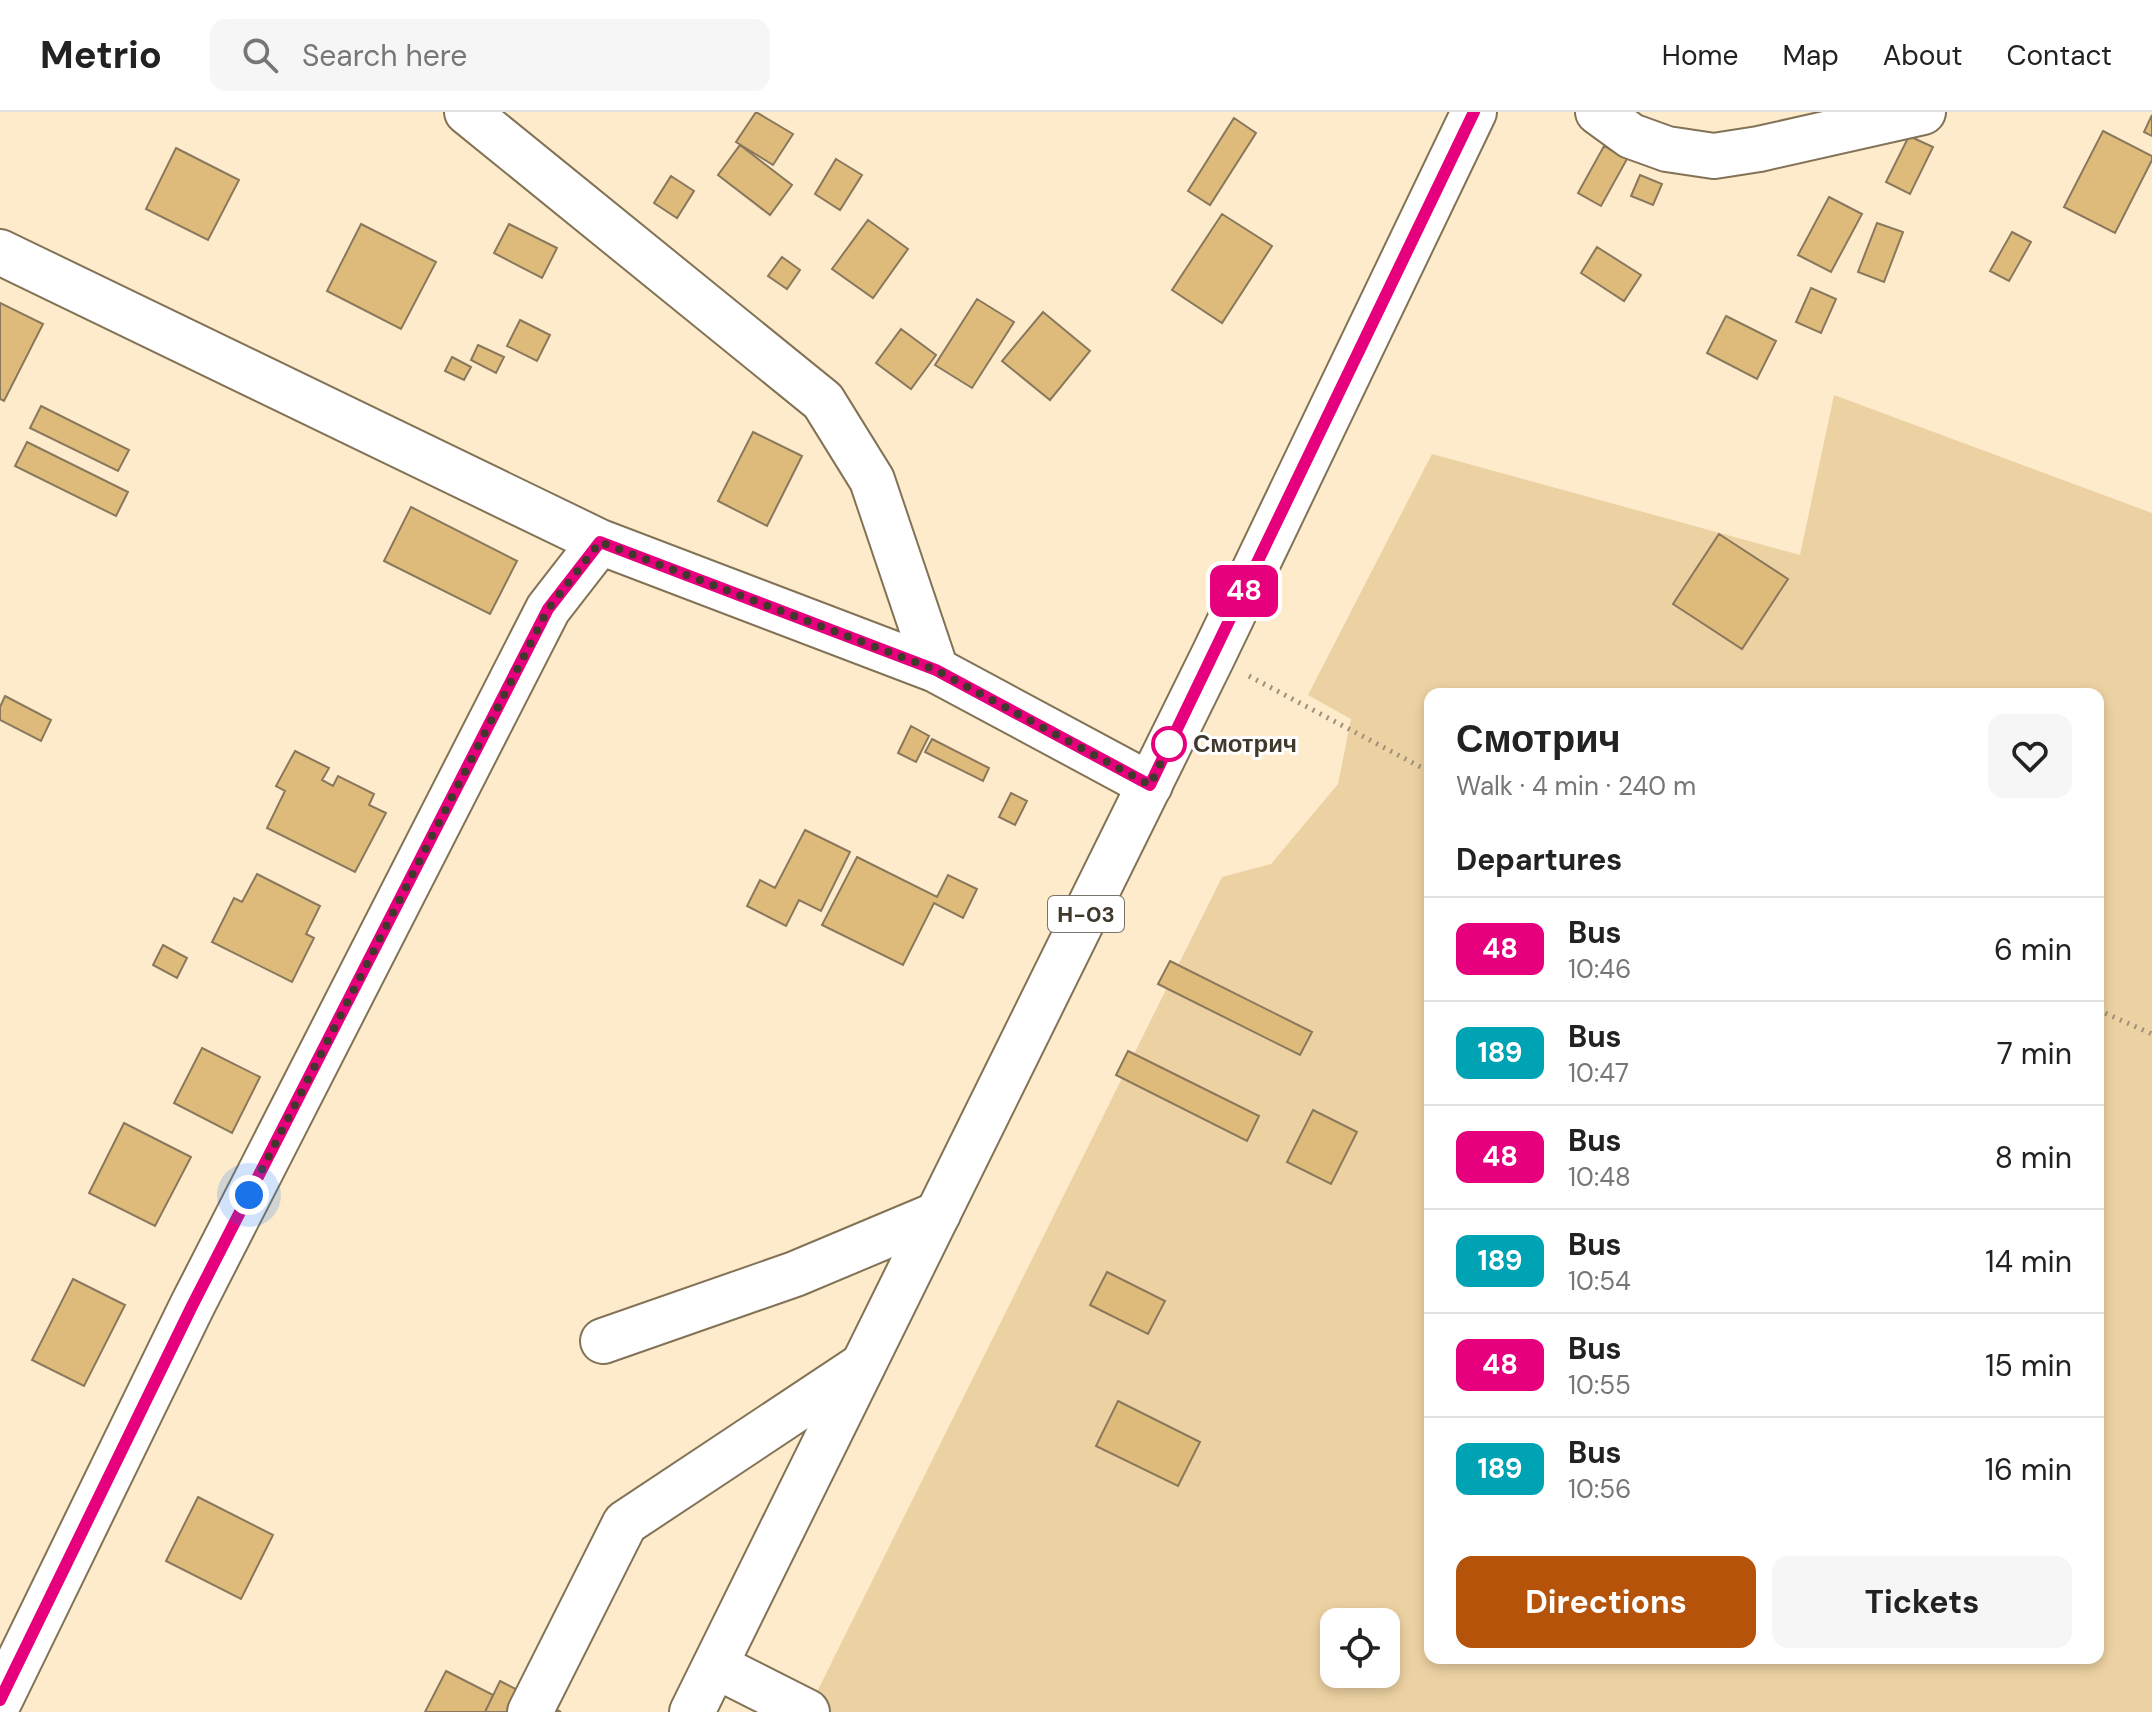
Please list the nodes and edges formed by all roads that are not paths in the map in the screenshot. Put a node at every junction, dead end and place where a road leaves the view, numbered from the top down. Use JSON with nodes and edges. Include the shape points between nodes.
{"nodes":[{"id":1,"x":467,"y":112,"type":"edge"},
{"id":2,"x":1474,"y":112,"type":"edge"},
{"id":3,"x":1598,"y":112,"type":"edge"},
{"id":4,"x":1923,"y":112,"type":"edge"},
{"id":5,"x":0,"y":252,"type":"edge"},
{"id":6,"x":600,"y":542,"type":"junction"},
{"id":7,"x":936,"y":670,"type":"junction"},
{"id":8,"x":1150,"y":785,"type":"junction"},
{"id":9,"x":938,"y":1214,"type":"junction"},
{"id":10,"x":603,"y":1341,"type":"dead end"},
{"id":11,"x":863,"y":1365,"type":"junction"},
{"id":12,"x":716,"y":1666,"type":"junction"},
{"id":13,"x":0,"y":1700,"type":"edge"},
{"id":14,"x":530,"y":1712,"type":"edge"},
{"id":15,"x":692,"y":1712,"type":"edge"},
{"id":16,"x":807,"y":1712,"type":"edge"}],
"edges":[{"from":1,"to":7,"type":"street","via":[[823,401],[872,480]]},
{"from":2,"to":8,"type":"street","number":"Н-03"},
{"from":3,"to":4,"type":"street","via":[[1631,136],[1667,149],[1714,156]]},
{"from":5,"to":6,"type":"street"},
{"from":6,"to":7,"type":"street"},
{"from":6,"to":13,"type":"street","via":[[548,609],[192,1306]]},
{"from":7,"to":8,"type":"street"},
{"from":8,"to":9,"type":"street","number":"Н-03"},
{"from":9,"to":10,"type":"street","via":[[795,1274]]},
{"from":9,"to":11,"type":"street","number":"Н-03"},
{"from":11,"to":12,"type":"street","number":"Н-03"},
{"from":11,"to":14,"type":"street","via":[[625,1523]]},
{"from":12,"to":15,"type":"street","number":"Н-03"},
{"from":12,"to":16,"type":"street"}]}
